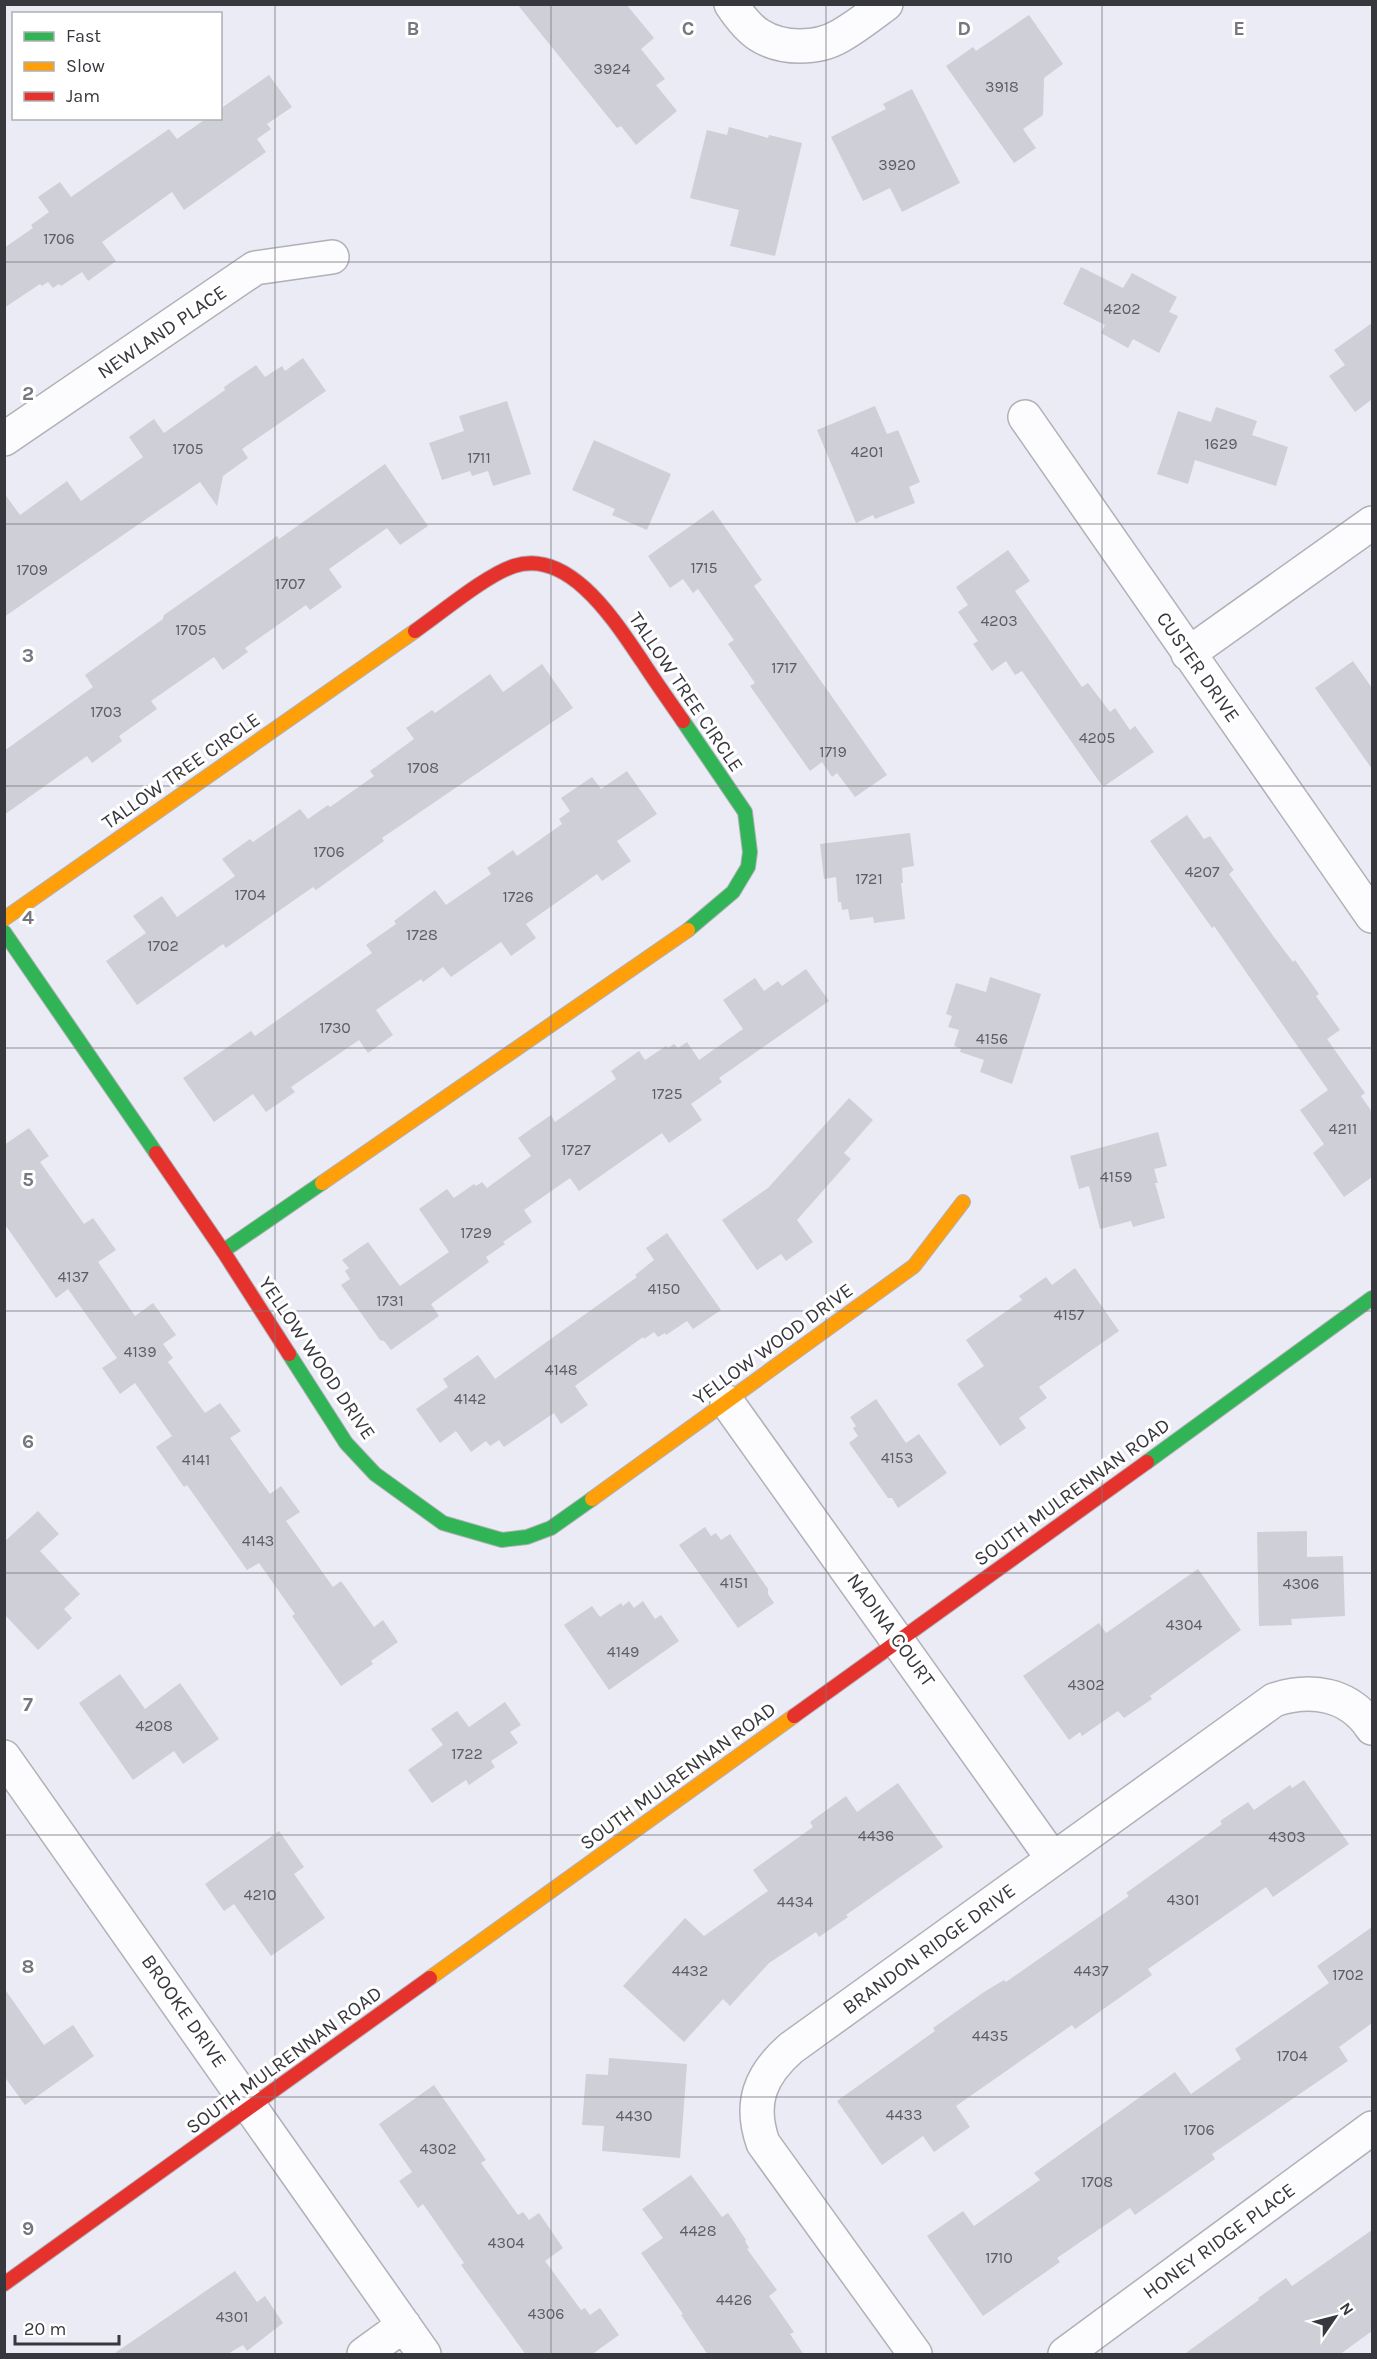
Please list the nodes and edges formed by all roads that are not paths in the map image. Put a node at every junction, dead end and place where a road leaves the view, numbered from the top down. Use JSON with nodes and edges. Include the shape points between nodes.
{"nodes":[{"id":1,"x":731,"y":4,"type":"edge"},
{"id":2,"x":886,"y":4,"type":"edge"},
{"id":3,"x":332,"y":257,"type":"dead end"},
{"id":4,"x":1025,"y":417,"type":"dead end"},
{"id":5,"x":4,"y":439,"type":"edge"},
{"id":6,"x":1372,"y":523,"type":"edge"},
{"id":7,"x":1188,"y":654,"type":"junction"},
{"id":8,"x":1372,"y":916,"type":"edge"},
{"id":9,"x":4,"y":919,"type":"edge"},
{"id":10,"x":4,"y":932,"type":"edge"},
{"id":11,"x":963,"y":1202,"type":"dead end"},
{"id":12,"x":223,"y":1251,"type":"junction"},
{"id":13,"x":1372,"y":1298,"type":"edge"},
{"id":14,"x":727,"y":1402,"type":"junction"},
{"id":15,"x":899,"y":1641,"type":"junction"},
{"id":16,"x":1372,"y":1728,"type":"edge"},
{"id":17,"x":4,"y":1757,"type":"edge"},
{"id":18,"x":1053,"y":1859,"type":"junction"},
{"id":19,"x":252,"y":2107,"type":"junction"},
{"id":20,"x":1372,"y":2128,"type":"edge"},
{"id":21,"x":4,"y":2284,"type":"edge"},
{"id":22,"x":404,"y":2325,"type":"junction"},
{"id":23,"x":364,"y":2355,"type":"edge"},
{"id":24,"x":424,"y":2355,"type":"edge"},
{"id":25,"x":915,"y":2355,"type":"edge"},
{"id":26,"x":1065,"y":2355,"type":"edge"}],
"edges":[{"from":1,"to":2,"type":"street","via":[[761,36],[802,46],[824,44],[840,37]]},
{"from":3,"to":5,"type":"street","name":"NEWLAND PLACE","via":[[255,268]]},
{"from":4,"to":7,"type":"street","name":"CUSTER DRIVE"},
{"from":6,"to":7,"type":"street"},
{"from":7,"to":8,"type":"street","name":"CUSTER DRIVE"},
{"from":9,"to":12,"type":"street","name":"TALLOW TREE CIRCLE","via":[[492,577],[517,565],[549,567],[578,581],[591,593],[615,622],[745,813],[750,832],[747,870],[728,899]]},
{"from":10,"to":12,"type":"street","name":"YELLOW WOOD DRIVE"},
{"from":11,"to":14,"type":"street","name":"YELLOW WOOD DRIVE","via":[[914,1266]]},
{"from":12,"to":14,"type":"street","name":"YELLOW WOOD DRIVE","via":[[346,1443],[375,1474],[443,1523],[476,1534],[502,1540],[527,1537],[551,1528]]},
{"from":13,"to":15,"type":"street","name":"SOUTH MULRENNAN ROAD"},
{"from":14,"to":15,"type":"street","name":"NADINA COURT"},
{"from":15,"to":18,"type":"street","name":"NADINA COURT"},
{"from":15,"to":19,"type":"street","name":"SOUTH MULRENNAN ROAD"},
{"from":16,"to":18,"type":"street","name":"BRANDON RIDGE DRIVE","via":[[1350,1706],[1324,1694],[1290,1695],[1274,1700]]},
{"from":17,"to":19,"type":"street","name":"BROOKE DRIVE"},
{"from":18,"to":25,"type":"street","name":"BRANDON RIDGE DRIVE","via":[[791,2048],[768,2071],[761,2088],[756,2125],[763,2143]]},
{"from":19,"to":21,"type":"street","name":"SOUTH MULRENNAN ROAD"},
{"from":19,"to":22,"type":"street","name":"BROOKE DRIVE"},
{"from":20,"to":26,"type":"street","name":"HONEY RIDGE PLACE"},
{"from":22,"to":23,"type":"street"},
{"from":22,"to":24,"type":"street","name":"BROOKE DRIVE"}]}
